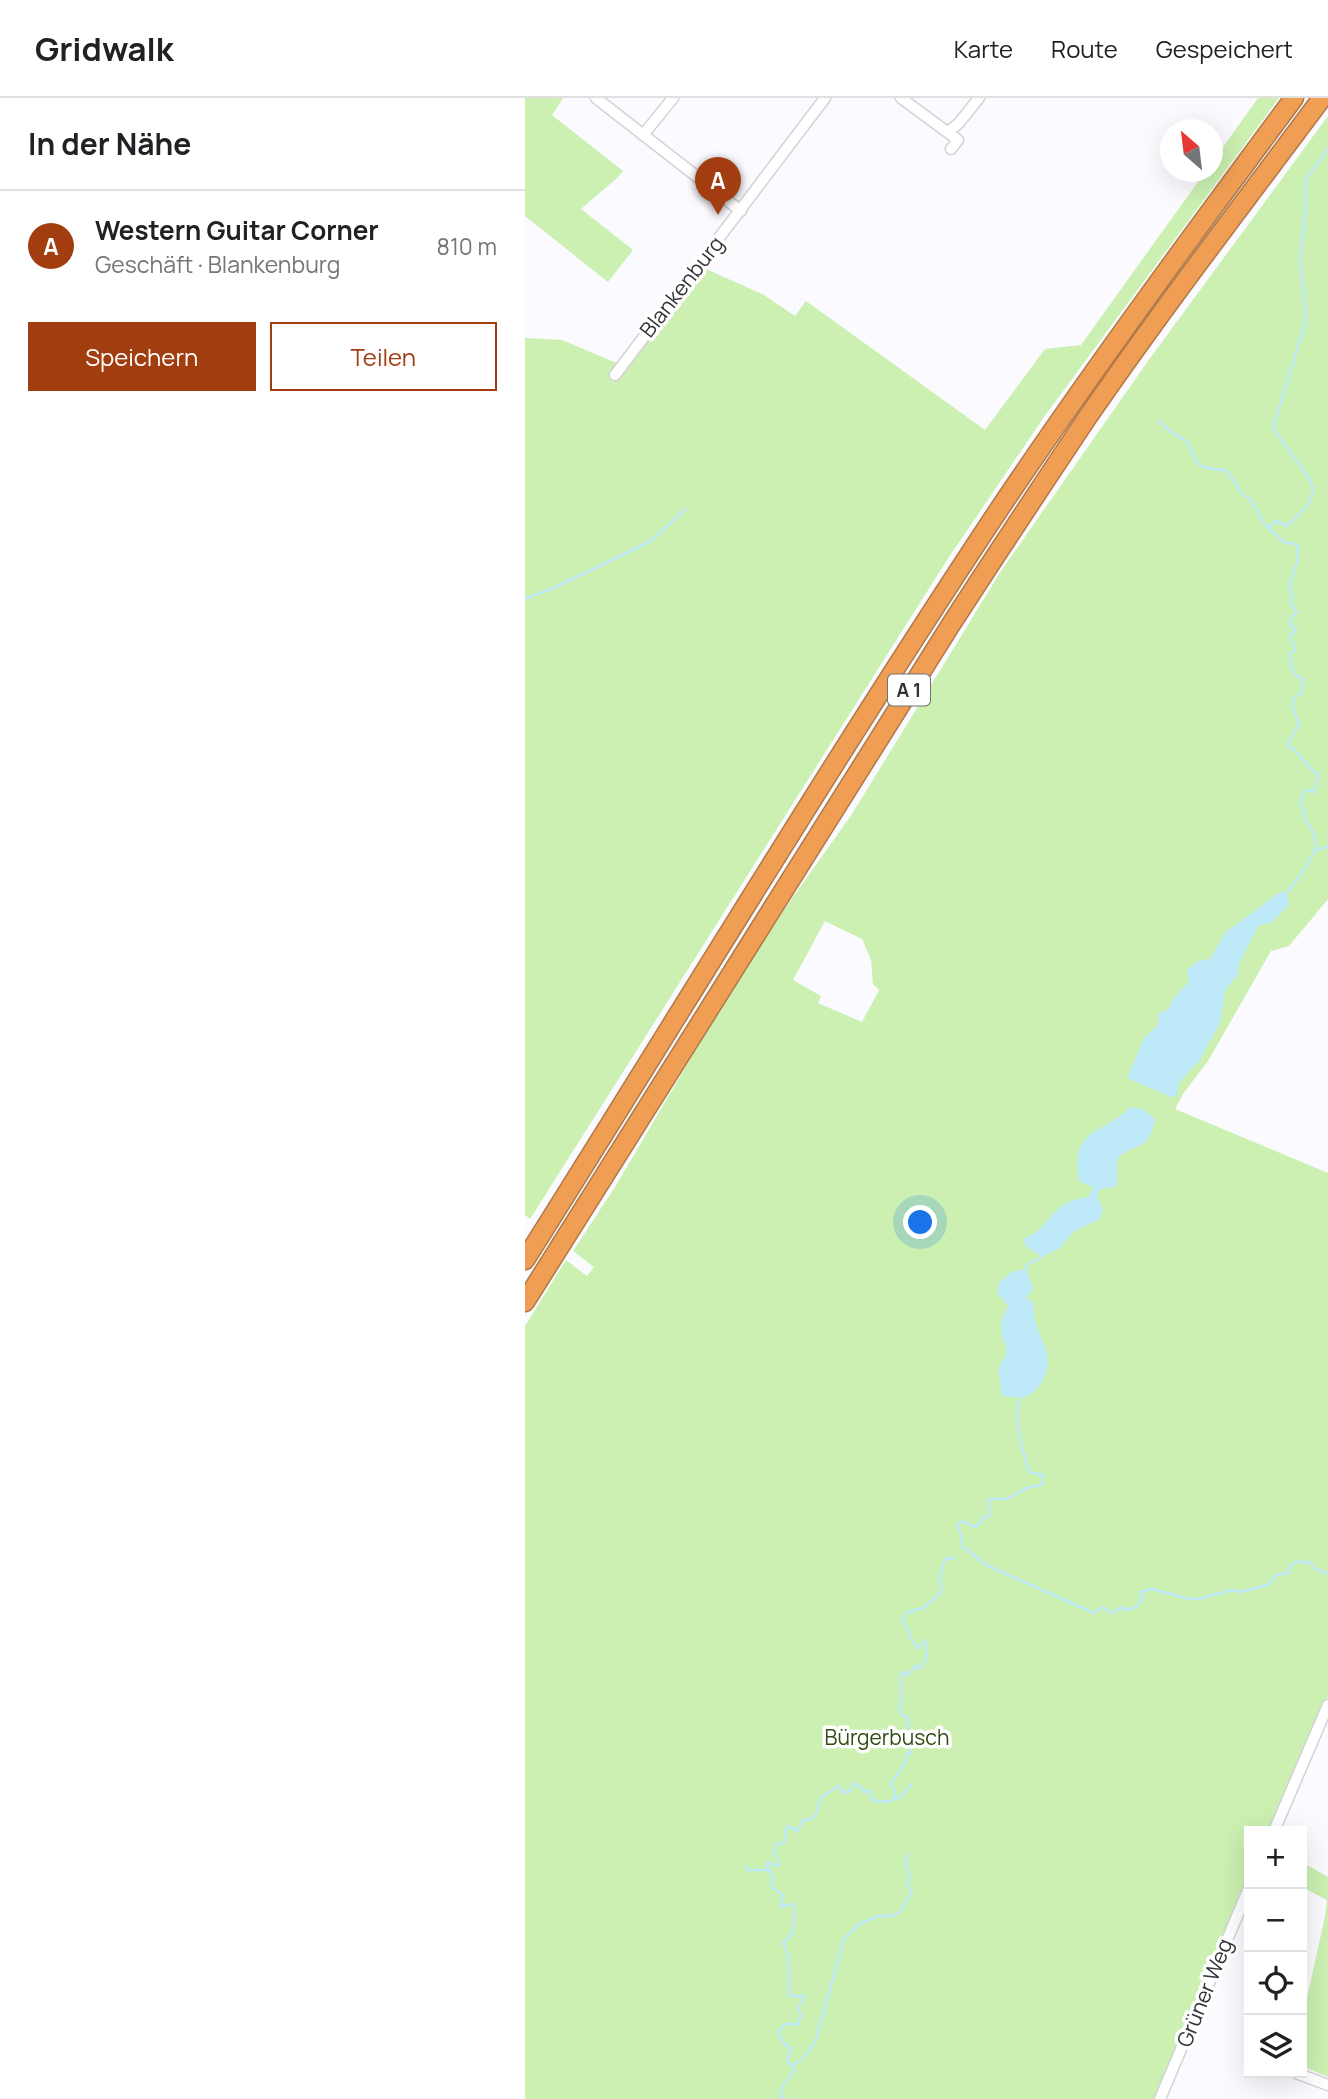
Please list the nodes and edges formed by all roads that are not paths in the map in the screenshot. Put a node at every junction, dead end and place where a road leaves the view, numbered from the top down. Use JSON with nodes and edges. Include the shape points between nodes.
{"nodes":[{"id":1,"x":596,"y":98,"type":"edge"},
{"id":2,"x":673,"y":98,"type":"edge"},
{"id":3,"x":825,"y":98,"type":"edge"},
{"id":4,"x":901,"y":98,"type":"edge"},
{"id":5,"x":979,"y":98,"type":"edge"},
{"id":6,"x":1294,"y":98,"type":"edge"},
{"id":7,"x":1322,"y":98,"type":"edge"},
{"id":8,"x":948,"y":132,"type":"junction"},
{"id":9,"x":643,"y":135,"type":"junction"},
{"id":10,"x":951,"y":149,"type":"dead end"},
{"id":11,"x":741,"y":211,"type":"junction"},
{"id":12,"x":615,"y":375,"type":"dead end"},
{"id":13,"x":525,"y":1260,"type":"edge"},
{"id":14,"x":525,"y":1302,"type":"edge"},
{"id":15,"x":1328,"y":1704,"type":"edge"},
{"id":16,"x":1275,"y":1826,"type":"edge"},
{"id":17,"x":1249,"y":1889,"type":"edge"},
{"id":18,"x":1307,"y":2077,"type":"edge"},
{"id":19,"x":1328,"y":2085,"type":"edge"},
{"id":20,"x":1162,"y":2098,"type":"edge"}],
"edges":[{"from":1,"to":9,"type":"street"},
{"from":2,"to":9,"type":"street"},
{"from":3,"to":11,"type":"street","name":"Blankenburg"},
{"from":4,"to":8,"type":"street"},
{"from":5,"to":8,"type":"street"},
{"from":6,"to":13,"type":"highway","number":"A 1","via":[[1111,346],[1000,508]]},
{"from":7,"to":14,"type":"highway","number":"A 1","via":[[1122,369],[1019,521]]},
{"from":8,"to":10,"type":"street","via":[[958,139]]},
{"from":9,"to":11,"type":"street"},
{"from":11,"to":12,"type":"street","name":"Blankenburg"},
{"from":15,"to":16,"type":"street"},
{"from":17,"to":20,"type":"street","name":"Grüner Weg"},
{"from":18,"to":19,"type":"street"}]}
